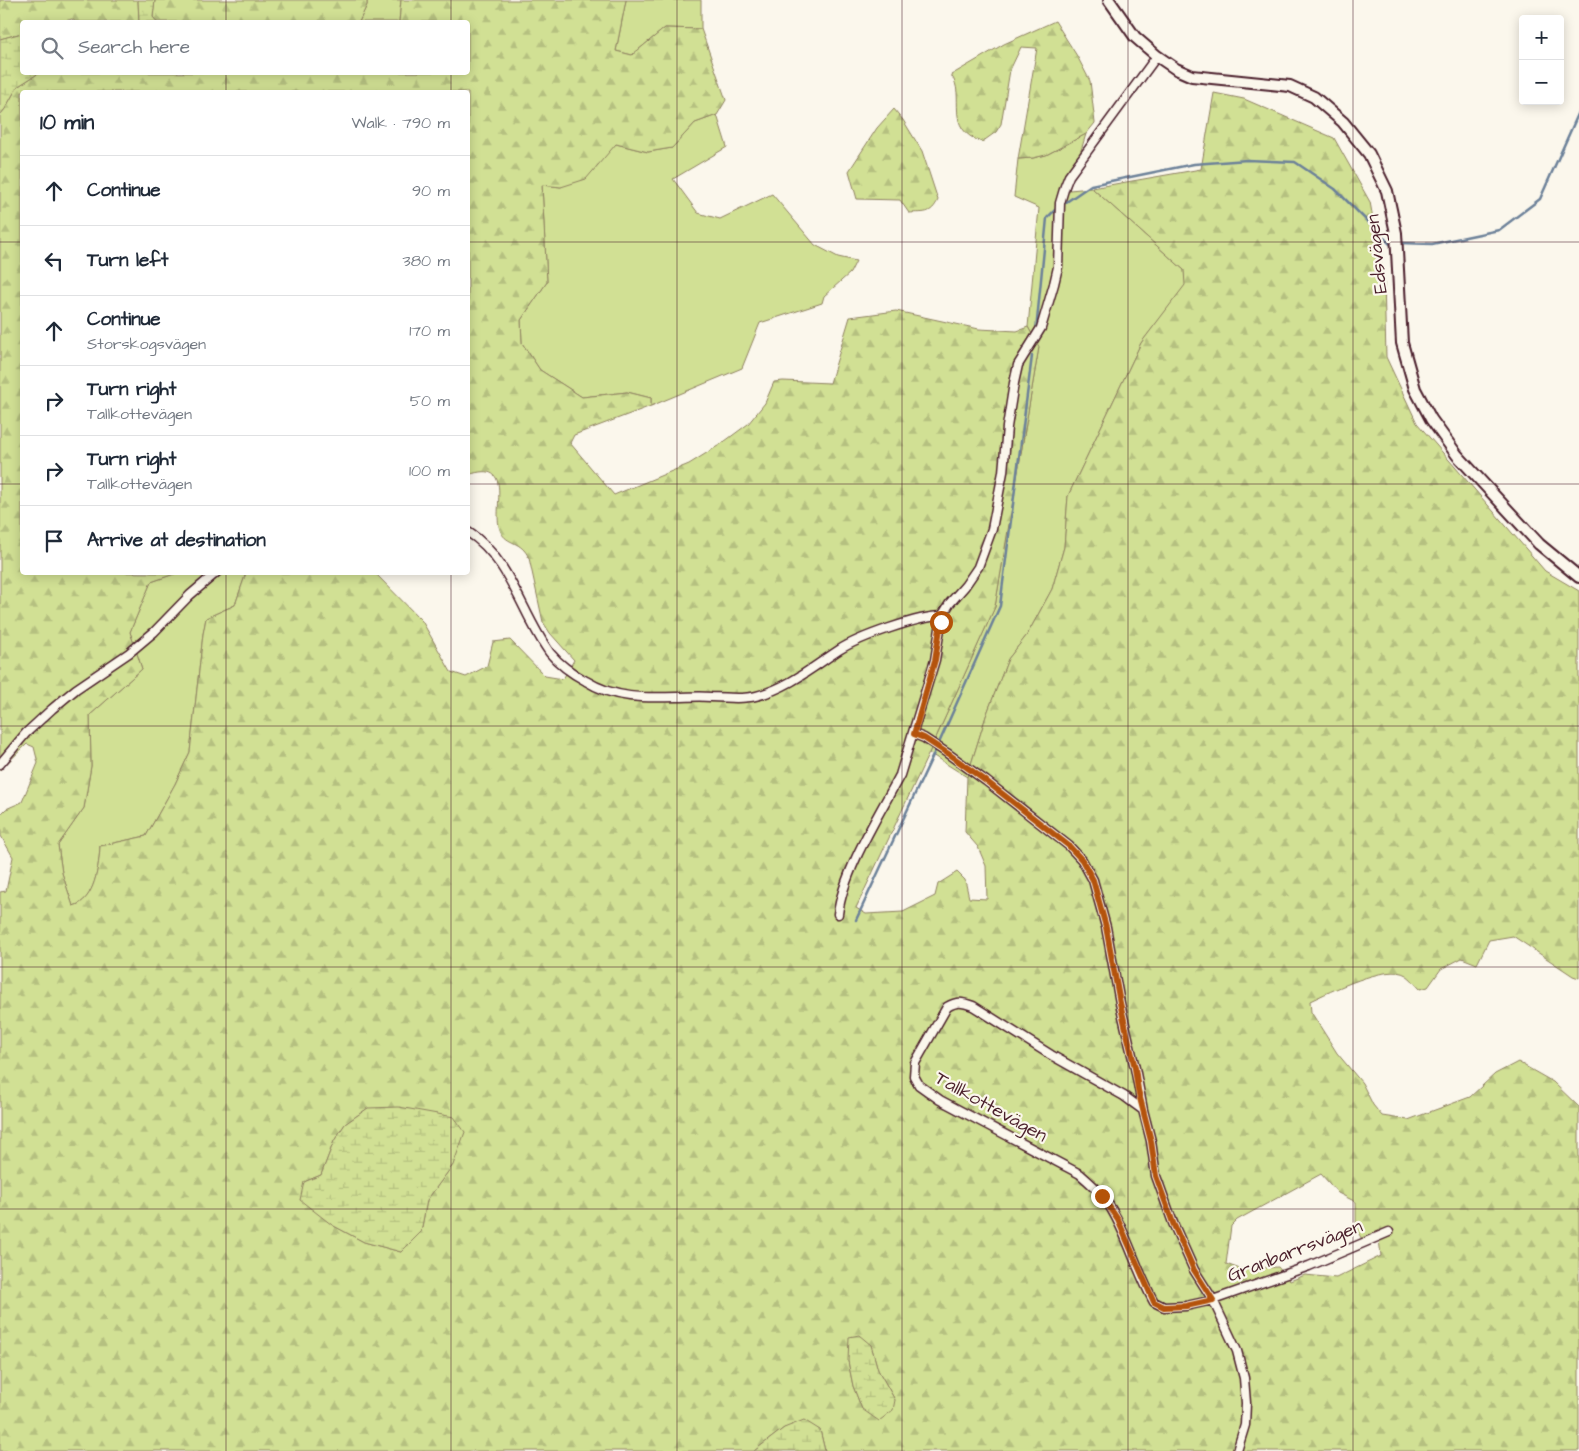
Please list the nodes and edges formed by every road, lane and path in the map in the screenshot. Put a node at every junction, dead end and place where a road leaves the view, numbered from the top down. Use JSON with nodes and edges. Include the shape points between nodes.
{"nodes":[{"id":1,"x":1110,"y":0,"type":"edge"},
{"id":2,"x":1157,"y":56,"type":"junction"},
{"id":3,"x":470,"y":534,"type":"edge"},
{"id":4,"x":213,"y":575,"type":"edge"},
{"id":5,"x":1579,"y":577,"type":"edge"},
{"id":6,"x":942,"y":616,"type":"junction"},
{"id":7,"x":914,"y":734,"type":"junction"},
{"id":8,"x":0,"y":764,"type":"edge"},
{"id":9,"x":838,"y":914,"type":"dead end"},
{"id":10,"x":1140,"y":1108,"type":"junction"},
{"id":11,"x":1389,"y":1232,"type":"dead end"},
{"id":12,"x":1213,"y":1300,"type":"junction"},
{"id":13,"x":1237,"y":1451,"type":"edge"}],
"edges":[{"from":1,"to":2,"type":"street","name":"Edsvägen","via":[[1135,37]]},
{"from":2,"to":5,"type":"street","name":"Edsvägen","via":[[1192,76],[1290,86],[1314,97],[1343,122],[1369,154],[1387,191],[1396,232],[1402,343],[1414,388],[1457,455],[1539,544]]},
{"from":2,"to":6,"type":"street","via":[[1069,176],[1065,186],[1060,204],[1058,267],[1042,328],[1018,365],[992,529],[978,567]]},
{"from":3,"to":6,"type":"street","via":[[494,556],[551,654],[586,682],[623,696],[756,696],[804,675],[852,642],[901,625]]},
{"from":4,"to":8,"type":"street","via":[[129,653],[52,709]]},
{"from":6,"to":7,"type":"street","via":[[935,660]]},
{"from":7,"to":9,"type":"street","via":[[900,775],[851,871]]},
{"from":7,"to":10,"type":"street","via":[[986,781],[1069,846],[1082,860],[1093,880],[1106,927]]},
{"from":10,"to":12,"type":"street","via":[[1151,1141],[1156,1176],[1173,1223],[1194,1270]]},
{"from":10,"to":12,"type":"street","name":"Tallkottevägen","via":[[962,1002],[947,1007],[915,1063],[914,1076],[919,1085],[940,1100],[1080,1174],[1092,1184],[1118,1220],[1154,1302],[1164,1307]]},
{"from":11,"to":12,"type":"street","name":"Granbarrsvägen","via":[[1309,1266]]},
{"from":12,"to":13,"type":"street","via":[[1237,1351],[1244,1378],[1245,1424]]}]}
